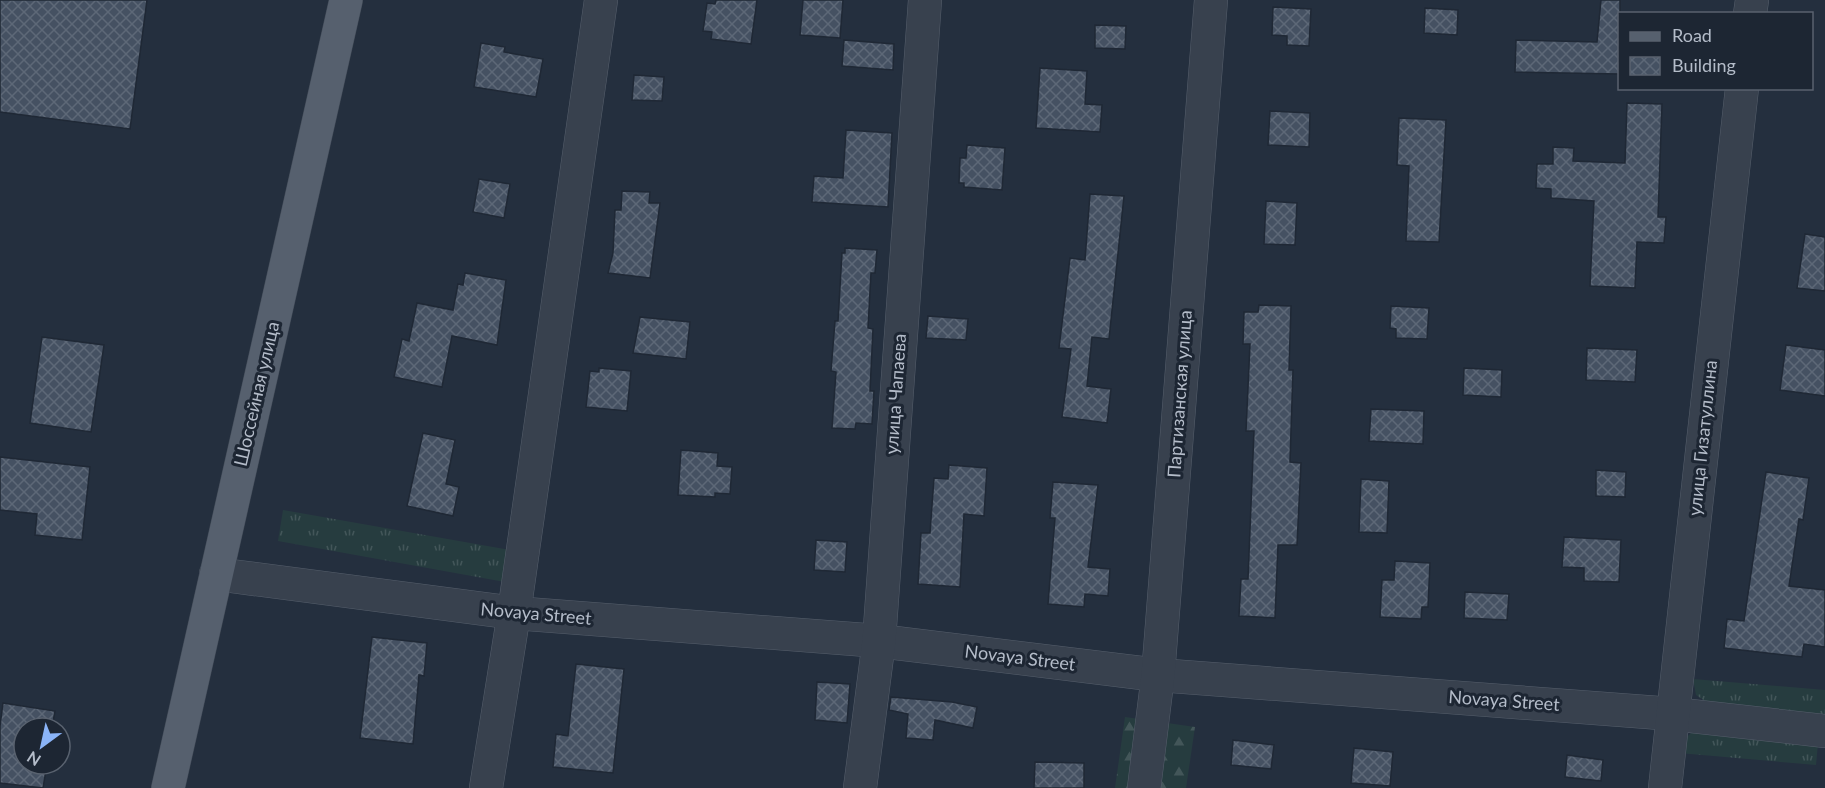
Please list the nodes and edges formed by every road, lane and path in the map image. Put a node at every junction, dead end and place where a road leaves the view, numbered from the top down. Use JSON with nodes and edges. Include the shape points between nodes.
{"nodes":[{"id":1,"x":346,"y":0,"type":"edge"},
{"id":2,"x":601,"y":0,"type":"edge"},
{"id":3,"x":925,"y":0,"type":"edge"},
{"id":4,"x":1211,"y":0,"type":"edge"},
{"id":5,"x":1742,"y":90,"type":"edge"},
{"id":6,"x":216,"y":574,"type":"junction"},
{"id":7,"x":514,"y":613,"type":"junction"},
{"id":8,"x":879,"y":641,"type":"junction"},
{"id":9,"x":1158,"y":675,"type":"junction"},
{"id":10,"x":1673,"y":714,"type":"junction"},
{"id":11,"x":1825,"y":731,"type":"edge"},
{"id":12,"x":168,"y":788,"type":"edge"},
{"id":13,"x":486,"y":788,"type":"edge"},
{"id":14,"x":860,"y":788,"type":"edge"},
{"id":15,"x":1144,"y":788,"type":"edge"},
{"id":16,"x":1665,"y":788,"type":"edge"}],
"edges":[{"from":1,"to":6,"type":"main road","name":"Шоссейная улица"},
{"from":2,"to":7,"type":"street"},
{"from":3,"to":8,"type":"street","name":"улица Чапаева"},
{"from":4,"to":9,"type":"street","name":"Партизанская улица"},
{"from":5,"to":10,"type":"street","name":"улица Гизатуллина"},
{"from":6,"to":7,"type":"street","name":"Novaya Street"},
{"from":6,"to":12,"type":"main road","name":"Шоссейная улица"},
{"from":7,"to":8,"type":"street","name":"Novaya Street"},
{"from":7,"to":13,"type":"street"},
{"from":8,"to":9,"type":"street","name":"Novaya Street"},
{"from":8,"to":14,"type":"street","name":"улица Чапаева"},
{"from":9,"to":10,"type":"street","name":"Novaya Street"},
{"from":9,"to":15,"type":"street","name":"Партизанская улица"},
{"from":10,"to":11,"type":"street","name":"Novaya Street"},
{"from":10,"to":16,"type":"street","name":"улица Гизатуллина"}]}
